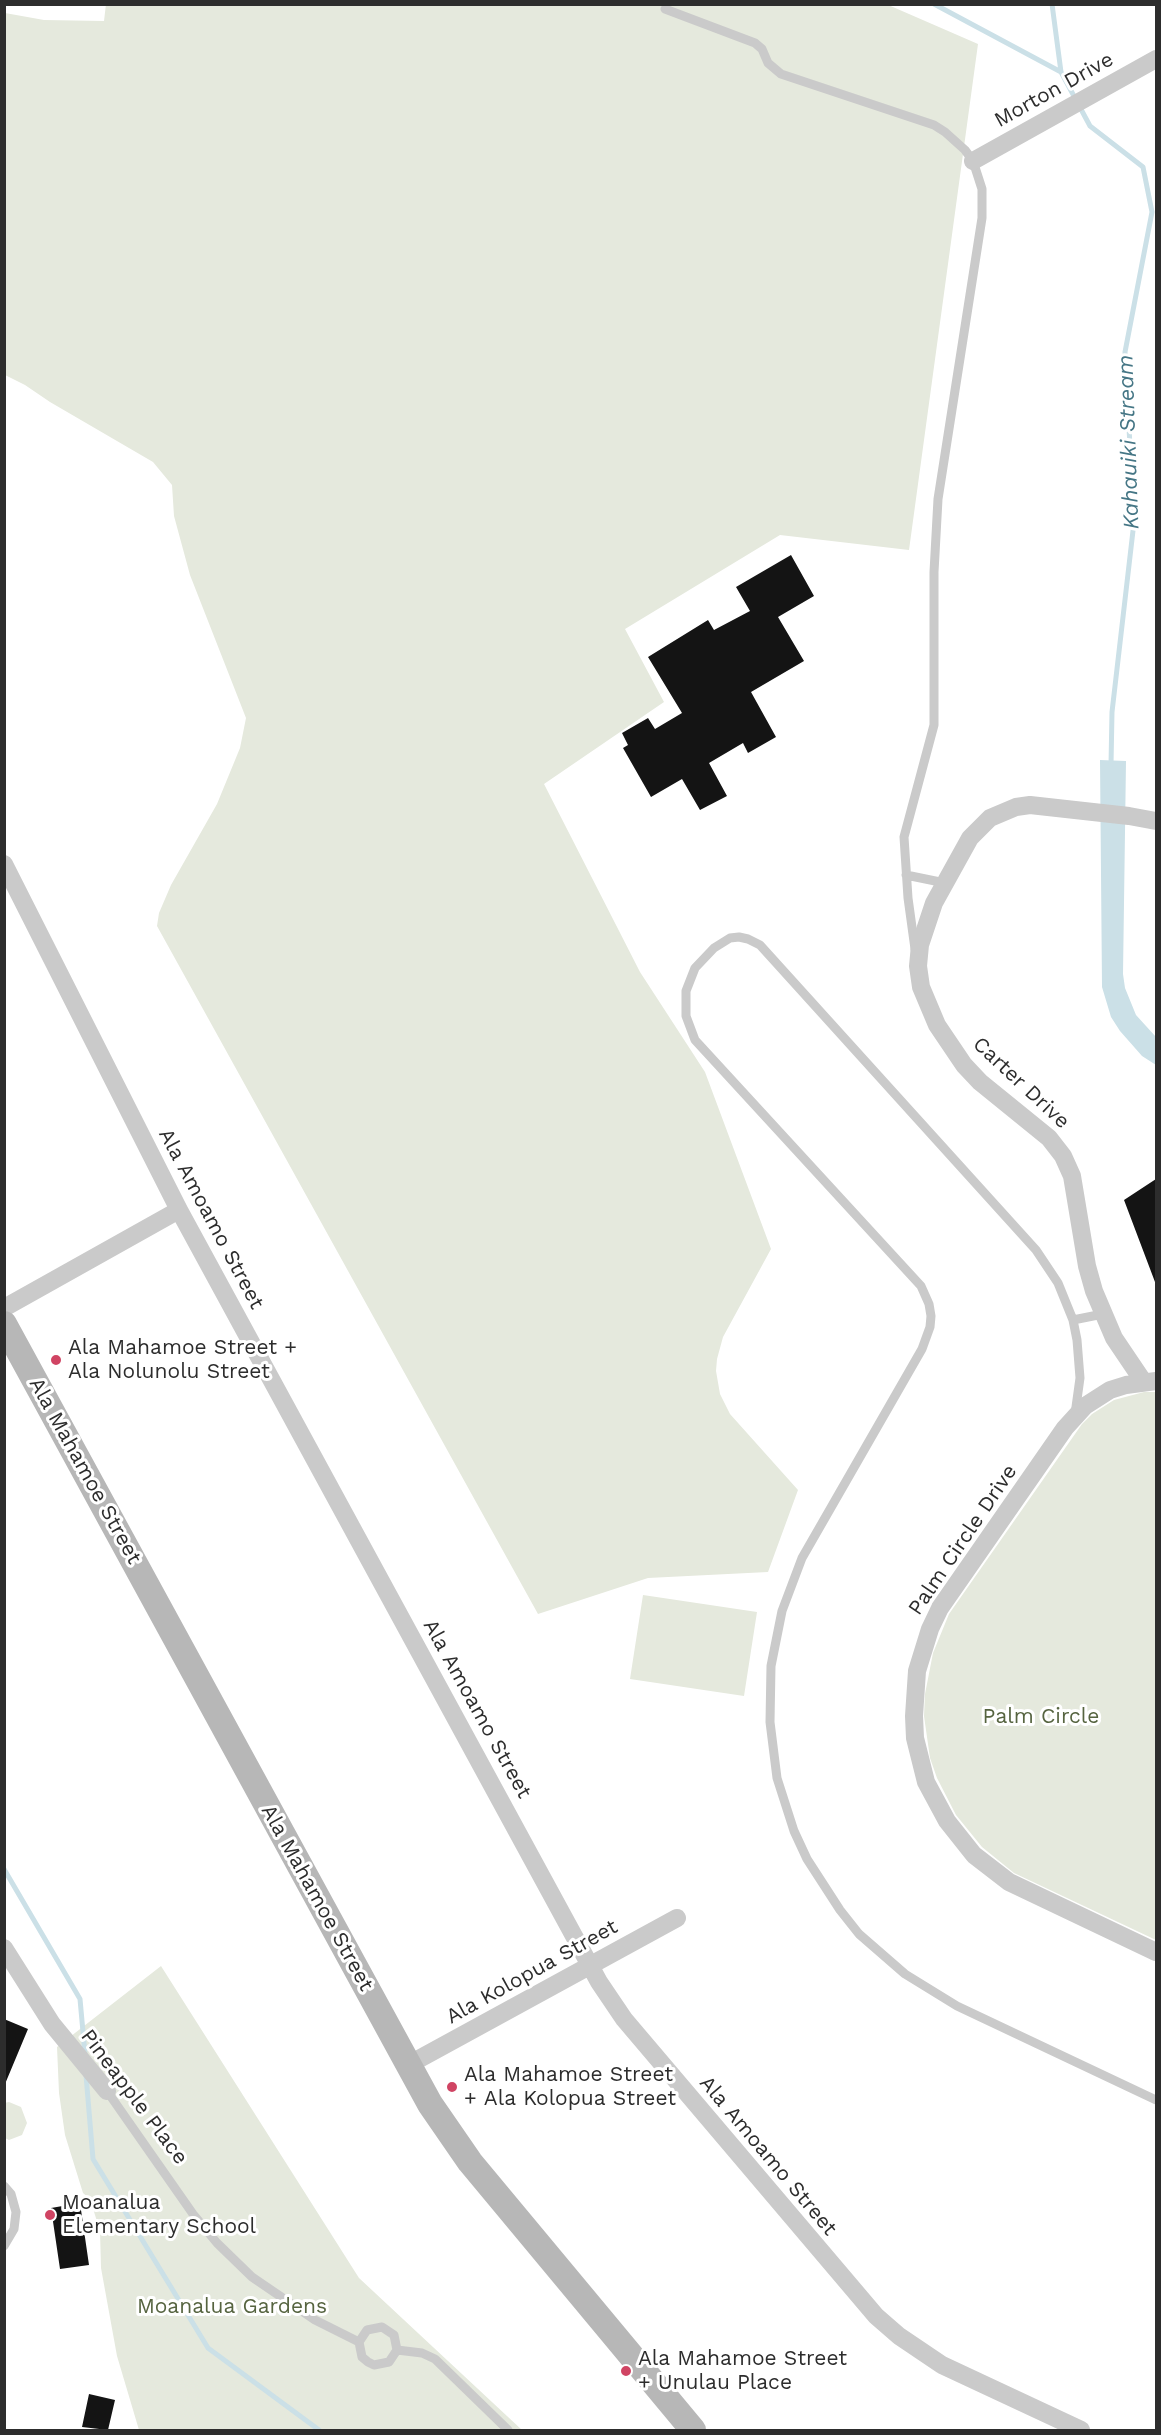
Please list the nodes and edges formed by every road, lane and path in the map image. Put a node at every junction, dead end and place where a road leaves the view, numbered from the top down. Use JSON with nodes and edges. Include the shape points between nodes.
{"nodes":[{"id":1,"x":665,"y":9,"type":"dead end"},
{"id":2,"x":1156,"y":59,"type":"edge"},
{"id":3,"x":973,"y":161,"type":"junction"},
{"id":4,"x":1156,"y":822,"type":"edge"},
{"id":5,"x":4,"y":864,"type":"edge"},
{"id":6,"x":906,"y":875,"type":"junction"},
{"id":7,"x":945,"y":883,"type":"junction"},
{"id":8,"x":918,"y":966,"type":"junction"},
{"id":9,"x":179,"y":1210,"type":"junction"},
{"id":10,"x":4,"y":1308,"type":"edge"},
{"id":11,"x":1103,"y":1314,"type":"junction"},
{"id":12,"x":1073,"y":1320,"type":"junction"},
{"id":13,"x":4,"y":1324,"type":"edge"},
{"id":14,"x":1150,"y":1381,"type":"edge"},
{"id":15,"x":1074,"y":1416,"type":"junction"},
{"id":16,"x":677,"y":1918,"type":"dead end"},
{"id":17,"x":4,"y":1948,"type":"edge"},
{"id":18,"x":1156,"y":1952,"type":"edge"},
{"id":19,"x":592,"y":1966,"type":"junction"},
{"id":20,"x":408,"y":2065,"type":"junction"},
{"id":21,"x":107,"y":2091,"type":"joint"},
{"id":22,"x":1156,"y":2100,"type":"edge"},
{"id":23,"x":4,"y":2186,"type":"edge"},
{"id":24,"x":4,"y":2246,"type":"edge"},
{"id":25,"x":359,"y":2342,"type":"junction"},
{"id":26,"x":397,"y":2350,"type":"junction"},
{"id":27,"x":507,"y":2430,"type":"edge"},
{"id":28,"x":693,"y":2430,"type":"edge"},
{"id":29,"x":1081,"y":2430,"type":"edge"}],
"edges":[{"from":1,"to":3,"type":"lane","via":[[755,43],[781,74],[934,125],[956,140]]},
{"from":2,"to":3,"type":"street","name":"Morton Drive"},
{"from":3,"to":6,"type":"lane","via":[[982,189],[982,218],[938,499],[934,725],[905,830]]},
{"from":4,"to":7,"type":"street","name":"Carter Drive","via":[[1030,805],[1003,811],[970,838]]},
{"from":5,"to":9,"type":"street","name":"Ala Amoamo Street"},
{"from":6,"to":7,"type":"lane"},
{"from":6,"to":8,"type":"lane"},
{"from":7,"to":8,"type":"street","name":"Carter Drive","via":[[925,924]]},
{"from":8,"to":11,"type":"street","name":"Carter Drive","via":[[928,1006],[949,1046],[980,1082],[1050,1138],[1068,1166],[1087,1266]]},
{"from":9,"to":10,"type":"street"},
{"from":9,"to":19,"type":"street","name":"Ala Amoamo Street"},
{"from":11,"to":12,"type":"lane"},
{"from":11,"to":14,"type":"street","name":"Carter Drive","via":[[1119,1345]]},
{"from":12,"to":15,"type":"lane","via":[[1079,1368]]},
{"from":12,"to":22,"type":"lane","via":[[1058,1283],[1036,1250],[760,945],[748,939],[730,938],[706,954],[695,968],[686,991],[686,1016],[695,1040],[921,1286],[931,1316],[922,1349],[802,1558],[782,1611],[771,1666],[770,1722],[777,1778],[794,1831],[812,1868],[840,1910],[867,1941],[905,1974],[957,2006]]},
{"from":13,"to":20,"type":"street","name":"Ala Mahamoe Street"},
{"from":14,"to":15,"type":"street","name":"Palm Circle Drive","via":[[1110,1390]]},
{"from":15,"to":18,"type":"street","name":"Palm Circle Drive","via":[[940,1608],[917,1671],[915,1738],[935,1802],[974,1855],[1009,1882]]},
{"from":16,"to":19,"type":"street","name":"Ala Kolopua Street"},
{"from":17,"to":21,"type":"street","name":"Pineapple Place","via":[[62,2038]]},
{"from":19,"to":20,"type":"street","name":"Ala Kolopua Street"},
{"from":19,"to":29,"type":"street","name":"Ala Amoamo Street","via":[[636,2036],[876,2316],[942,2365]]},
{"from":20,"to":28,"type":"street","name":"Ala Mahamoe Street","via":[[471,2162]]},
{"from":21,"to":25,"type":"lane","name":"Pineapple Place","via":[[217,2243],[252,2277],[315,2320]]},
{"from":23,"to":24,"type":"lane","via":[[11,2194],[16,2212],[14,2229]]},
{"from":25,"to":26,"type":"lane","name":"Pineapple Place","via":[[362,2357],[374,2365],[389,2362]]},
{"from":25,"to":26,"type":"lane","via":[[367,2330],[382,2327],[394,2335]]},
{"from":26,"to":27,"type":"lane","via":[[435,2359]]}]}
